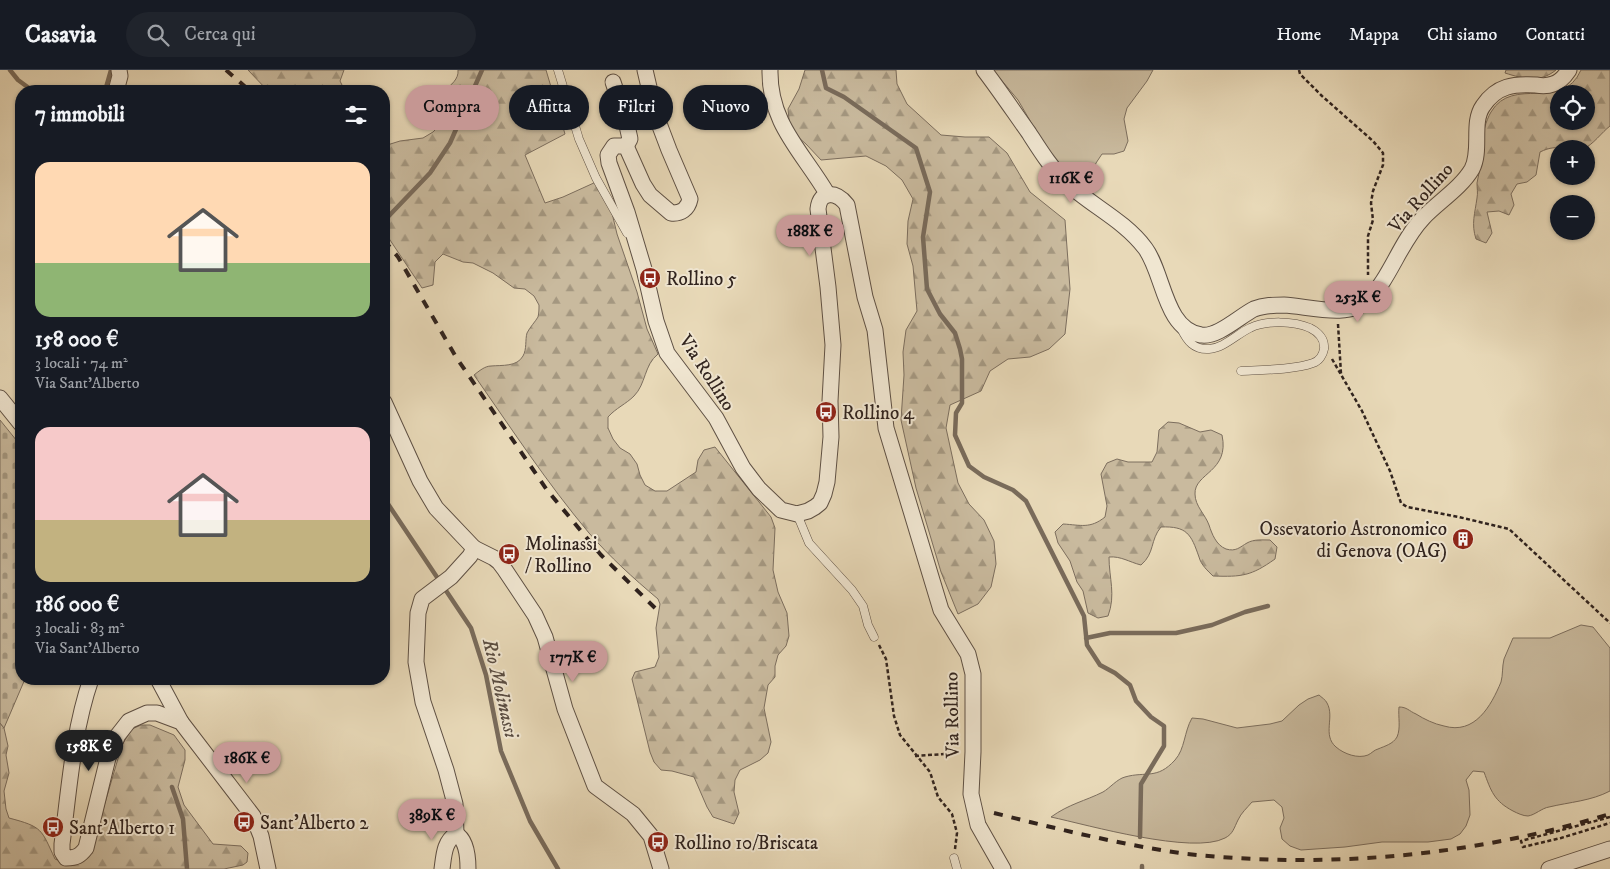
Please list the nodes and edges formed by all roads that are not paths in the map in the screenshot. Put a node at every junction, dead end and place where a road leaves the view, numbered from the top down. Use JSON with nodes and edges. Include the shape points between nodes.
{"nodes":[{"id":1,"x":119,"y":70,"type":"edge"},
{"id":2,"x":558,"y":70,"type":"edge"},
{"id":3,"x":645,"y":70,"type":"edge"},
{"id":4,"x":770,"y":70,"type":"edge"},
{"id":5,"x":984,"y":70,"type":"edge"},
{"id":6,"x":1569,"y":70,"type":"edge"},
{"id":7,"x":612,"y":82,"type":"dead end"},
{"id":8,"x":118,"y":85,"type":"edge"},
{"id":9,"x":626,"y":146,"type":"junction"},
{"id":10,"x":828,"y":195,"type":"junction"},
{"id":11,"x":635,"y":240,"type":"junction"},
{"id":12,"x":1178,"y":322,"type":"junction"},
{"id":13,"x":1241,"y":371,"type":"dead end"},
{"id":14,"x":0,"y":398,"type":"edge"},
{"id":15,"x":390,"y":415,"type":"edge"},
{"id":16,"x":15,"y":417,"type":"edge"},
{"id":17,"x":797,"y":514,"type":"junction"},
{"id":18,"x":472,"y":552,"type":"junction"},
{"id":19,"x":874,"y":637,"type":"road end"},
{"id":20,"x":89,"y":685,"type":"edge"},
{"id":21,"x":161,"y":685,"type":"edge"},
{"id":22,"x":180,"y":722,"type":"junction"},
{"id":23,"x":456,"y":834,"type":"junction"},
{"id":24,"x":1610,"y":849,"type":"edge"},
{"id":25,"x":954,"y":858,"type":"road end"},
{"id":26,"x":268,"y":869,"type":"edge"},
{"id":27,"x":442,"y":869,"type":"edge"},
{"id":28,"x":468,"y":869,"type":"edge"},
{"id":29,"x":661,"y":869,"type":"edge"},
{"id":30,"x":957,"y":869,"type":"edge"},
{"id":31,"x":1003,"y":869,"type":"edge"},
{"id":32,"x":1550,"y":869,"type":"edge"}],
"edges":[{"from":1,"to":8,"type":"street"},
{"from":2,"to":11,"type":"lane","via":[[579,139],[596,178],[628,234]]},
{"from":3,"to":9,"type":"street","via":[[655,113],[690,199],[684,211],[671,213],[650,194]]},
{"from":4,"to":10,"type":"street","name":"Via Rollino","via":[[776,111],[790,141]]},
{"from":5,"to":12,"type":"street","via":[[1066,182],[1131,232],[1144,247]]},
{"from":6,"to":12,"type":"street","name":"Via Rollino","via":[[1553,85],[1510,85],[1486,102],[1479,116],[1475,161],[1468,174],[1408,235],[1376,291],[1356,308],[1338,310],[1271,305],[1256,308],[1213,334],[1203,336]]},
{"from":7,"to":9,"type":"street","via":[[630,138]]},
{"from":9,"to":11,"type":"street","name":"Via Rollino","via":[[614,146],[608,155]]},
{"from":10,"to":17,"type":"street","via":[[818,203],[818,209],[833,346],[831,437],[824,494],[815,507]]},
{"from":10,"to":31,"type":"street","name":"Via Rollino","via":[[839,197],[850,212],[865,297],[875,330],[886,428],[941,610],[968,654],[973,674],[970,794],[978,825]]},
{"from":11,"to":17,"type":"street","name":"Via Rollino","via":[[667,353],[716,418],[742,468],[782,510]]},
{"from":12,"to":13,"type":"lane","via":[[1186,340],[1200,348],[1222,345],[1250,327],[1263,324],[1292,324],[1312,329],[1322,338],[1322,357],[1315,363]]},
{"from":14,"to":16,"type":"street"},
{"from":15,"to":18,"type":"street","via":[[436,508]]},
{"from":17,"to":19,"type":"lane","via":[[810,543],[863,606]]},
{"from":18,"to":23,"type":"street","via":[[451,577],[422,599],[418,613],[416,662],[424,702],[454,804]]},
{"from":18,"to":29,"type":"street","via":[[499,562],[535,615],[545,637],[565,709],[595,786],[633,814],[651,836]]},
{"from":20,"to":22,"type":"street","via":[[70,780],[62,844],[66,858],[76,858],[86,848],[108,758],[123,728],[129,721],[147,713],[157,713]]},
{"from":21,"to":22,"type":"street"},
{"from":22,"to":26,"type":"street","via":[[253,816]]},
{"from":23,"to":27,"type":"street","via":[[446,846]]},
{"from":23,"to":28,"type":"street","via":[[464,844]]},
{"from":24,"to":32,"type":"street"},
{"from":25,"to":30,"type":"lane"}]}
